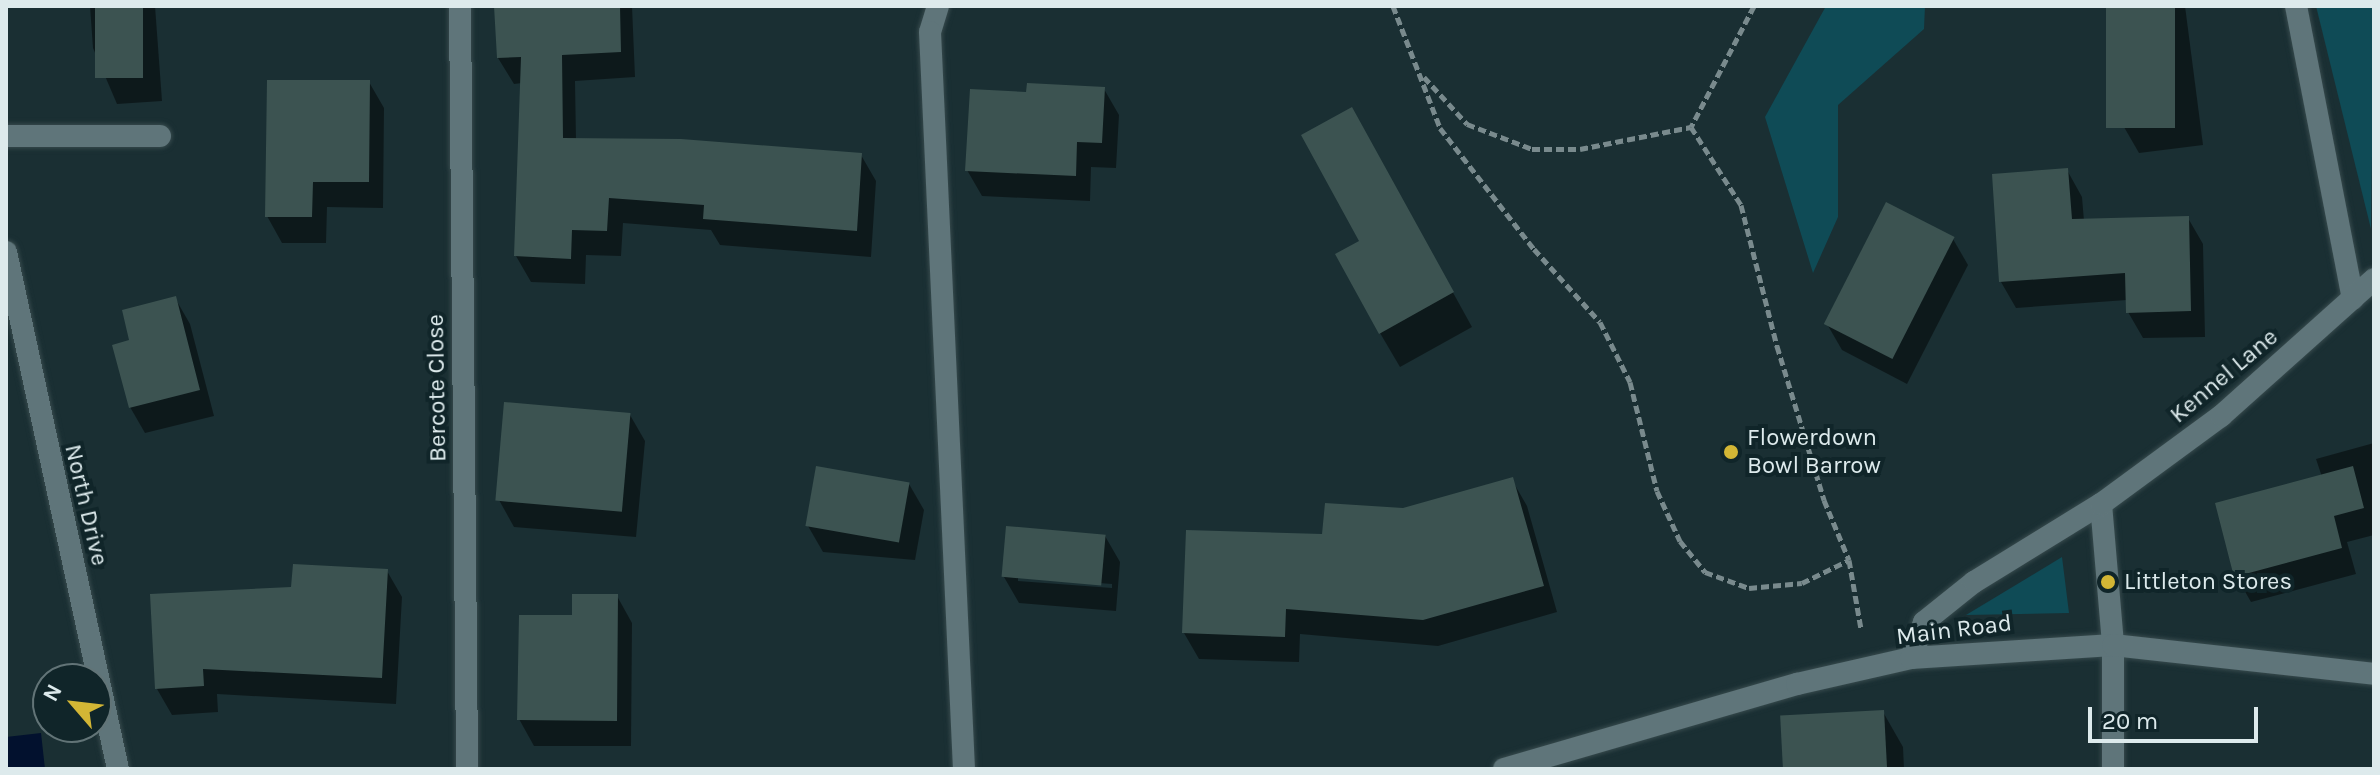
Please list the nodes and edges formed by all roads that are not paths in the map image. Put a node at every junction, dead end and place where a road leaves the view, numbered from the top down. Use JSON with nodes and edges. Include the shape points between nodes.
{"nodes":[{"id":1,"x":460,"y":6,"type":"edge"},
{"id":2,"x":938,"y":6,"type":"edge"},
{"id":3,"x":2296,"y":6,"type":"edge"},
{"id":4,"x":6,"y":136,"type":"edge"},
{"id":5,"x":160,"y":136,"type":"dead end"},
{"id":6,"x":6,"y":252,"type":"edge"},
{"id":7,"x":2374,"y":279,"type":"edge"},
{"id":8,"x":2353,"y":298,"type":"junction"},
{"id":9,"x":2101,"y":504,"type":"junction"},
{"id":10,"x":2113,"y":645,"type":"junction"},
{"id":11,"x":1911,"y":658,"type":"junction"},
{"id":12,"x":2374,"y":674,"type":"edge"},
{"id":13,"x":118,"y":769,"type":"edge"},
{"id":14,"x":467,"y":769,"type":"edge"},
{"id":15,"x":964,"y":769,"type":"edge"},
{"id":16,"x":1504,"y":769,"type":"edge"},
{"id":17,"x":2113,"y":769,"type":"edge"}],
"edges":[{"from":1,"to":14,"type":"street","name":"Bercote Close"},
{"from":2,"to":15,"type":"street","via":[[930,32]]},
{"from":3,"to":8,"type":"street"},
{"from":4,"to":5,"type":"street"},
{"from":6,"to":13,"type":"street","name":"North Drive"},
{"from":7,"to":8,"type":"street","name":"Kennel Lane"},
{"from":8,"to":9,"type":"street","name":"Kennel Lane","via":[[2221,416]]},
{"from":9,"to":10,"type":"street"},
{"from":9,"to":11,"type":"street","name":"Kennel Lane","via":[[1974,582],[1924,622]]},
{"from":10,"to":11,"type":"street","name":"Main Road"},
{"from":10,"to":12,"type":"street","name":"Main Road"},
{"from":10,"to":17,"type":"street"},
{"from":11,"to":16,"type":"street","name":"Main Road","via":[[1618,732]]}]}
